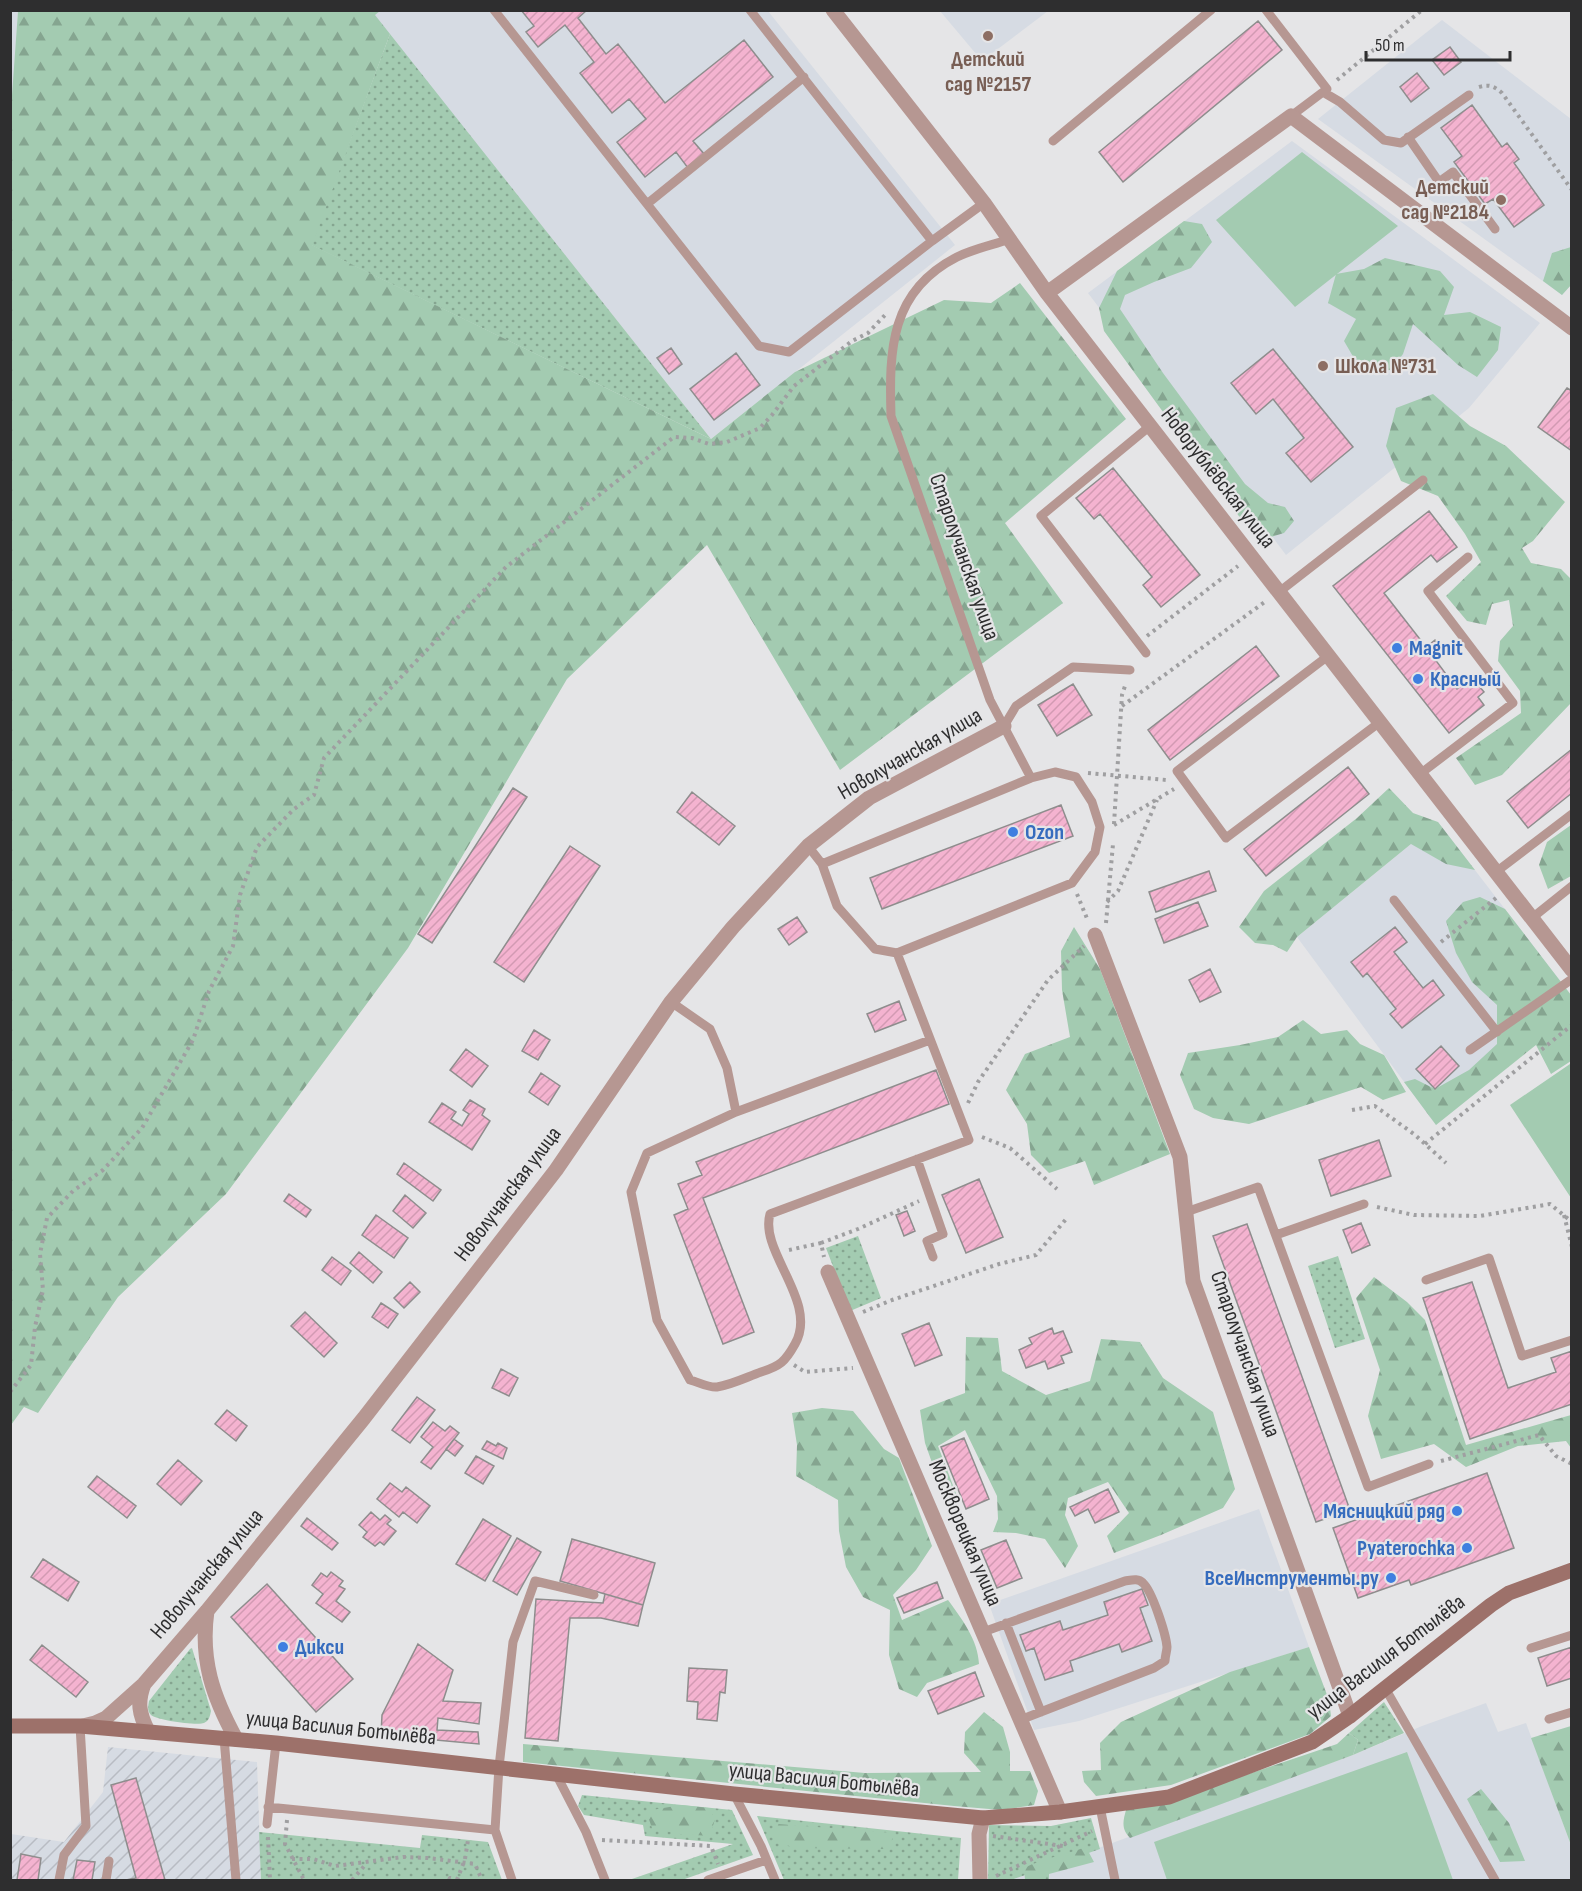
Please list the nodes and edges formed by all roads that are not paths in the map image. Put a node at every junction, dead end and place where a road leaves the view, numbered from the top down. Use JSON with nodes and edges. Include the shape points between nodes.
{"nodes":[{"id":1,"x":494,"y":10,"type":"edge"},
{"id":2,"x":750,"y":10,"type":"edge"},
{"id":3,"x":833,"y":10,"type":"edge"},
{"id":4,"x":1212,"y":10,"type":"edge"},
{"id":5,"x":1266,"y":10,"type":"edge"},
{"id":6,"x":804,"y":77,"type":"junction"},
{"id":7,"x":1325,"y":90,"type":"junction"},
{"id":8,"x":1469,"y":95,"type":"road end"},
{"id":9,"x":1291,"y":116,"type":"junction"},
{"id":10,"x":1408,"y":137,"type":"junction"},
{"id":11,"x":1053,"y":141,"type":"dead end"},
{"id":12,"x":647,"y":204,"type":"junction"},
{"id":13,"x":984,"y":204,"type":"junction"},
{"id":14,"x":1495,"y":229,"type":"dead end"},
{"id":15,"x":1010,"y":239,"type":"junction"},
{"id":16,"x":932,"y":240,"type":"junction"},
{"id":17,"x":1047,"y":293,"type":"junction"},
{"id":18,"x":1569,"y":322,"type":"edge"},
{"id":19,"x":1150,"y":426,"type":"junction"},
{"id":20,"x":1423,"y":480,"type":"dead end"},
{"id":21,"x":1468,"y":557,"type":"dead end"},
{"id":22,"x":1279,"y":592,"type":"junction"},
{"id":23,"x":1146,"y":653,"type":"dead end"},
{"id":24,"x":1328,"y":656,"type":"junction"},
{"id":25,"x":1130,"y":670,"type":"road end"},
{"id":26,"x":1380,"y":722,"type":"junction"},
{"id":27,"x":1004,"y":726,"type":"junction"},
{"id":28,"x":1420,"y":774,"type":"junction"},
{"id":29,"x":1031,"y":777,"type":"junction"},
{"id":30,"x":1572,"y":814,"type":"edge"},
{"id":31,"x":808,"y":846,"type":"junction"},
{"id":32,"x":822,"y":864,"type":"junction"},
{"id":33,"x":1496,"y":872,"type":"junction"},
{"id":34,"x":1572,"y":886,"type":"edge"},
{"id":35,"x":1394,"y":900,"type":"dead end"},
{"id":36,"x":1532,"y":918,"type":"junction"},
{"id":37,"x":1095,"y":935,"type":"road end"},
{"id":38,"x":897,"y":953,"type":"junction"},
{"id":39,"x":1572,"y":970,"type":"edge"},
{"id":40,"x":1572,"y":979,"type":"edge"},
{"id":41,"x":671,"y":1002,"type":"junction"},
{"id":42,"x":1497,"y":1032,"type":"junction"},
{"id":43,"x":930,"y":1040,"type":"junction"},
{"id":44,"x":1470,"y":1050,"type":"dead end"},
{"id":45,"x":736,"y":1112,"type":"junction"},
{"id":46,"x":917,"y":1159,"type":"junction"},
{"id":47,"x":1364,"y":1204,"type":"road end"},
{"id":48,"x":1186,"y":1212,"type":"junction"},
{"id":49,"x":1276,"y":1235,"type":"junction"},
{"id":50,"x":933,"y":1257,"type":"dead end"},
{"id":51,"x":828,"y":1272,"type":"road end"},
{"id":52,"x":1426,"y":1280,"type":"dead end"},
{"id":53,"x":1572,"y":1340,"type":"edge"},
{"id":54,"x":1429,"y":1464,"type":"road end"},
{"id":55,"x":1572,"y":1570,"type":"edge"},
{"id":56,"x":594,"y":1596,"type":"dead end"},
{"id":57,"x":207,"y":1611,"type":"junction"},
{"id":58,"x":1006,"y":1623,"type":"junction"},
{"id":59,"x":982,"y":1632,"type":"junction"},
{"id":60,"x":1572,"y":1635,"type":"edge"},
{"id":61,"x":1531,"y":1648,"type":"dead end"},
{"id":62,"x":144,"y":1684,"type":"junction"},
{"id":63,"x":1385,"y":1688,"type":"junction"},
{"id":64,"x":1572,"y":1712,"type":"edge"},
{"id":65,"x":1041,"y":1713,"type":"junction"},
{"id":66,"x":1350,"y":1716,"type":"junction"},
{"id":67,"x":1550,"y":1719,"type":"dead end"},
{"id":68,"x":1020,"y":1720,"type":"junction"},
{"id":69,"x":10,"y":1726,"type":"edge"},
{"id":70,"x":80,"y":1726,"type":"junction"},
{"id":71,"x":148,"y":1731,"type":"junction"},
{"id":72,"x":230,"y":1738,"type":"junction"},
{"id":73,"x":276,"y":1743,"type":"junction"},
{"id":74,"x":499,"y":1767,"type":"junction"},
{"id":75,"x":556,"y":1774,"type":"junction"},
{"id":76,"x":734,"y":1794,"type":"junction"},
{"id":77,"x":268,"y":1807,"type":"junction"},
{"id":78,"x":1100,"y":1807,"type":"junction"},
{"id":79,"x":1060,"y":1812,"type":"junction"},
{"id":80,"x":983,"y":1818,"type":"junction"},
{"id":81,"x":267,"y":1824,"type":"road end"},
{"id":82,"x":495,"y":1830,"type":"junction"},
{"id":83,"x":766,"y":1860,"type":"junction"},
{"id":84,"x":108,"y":1861,"type":"dead end"},
{"id":85,"x":60,"y":1881,"type":"edge"},
{"id":86,"x":106,"y":1881,"type":"edge"},
{"id":87,"x":236,"y":1881,"type":"edge"},
{"id":88,"x":512,"y":1881,"type":"edge"},
{"id":89,"x":605,"y":1881,"type":"edge"},
{"id":90,"x":708,"y":1881,"type":"edge"},
{"id":91,"x":775,"y":1881,"type":"edge"},
{"id":92,"x":980,"y":1881,"type":"edge"},
{"id":93,"x":1115,"y":1881,"type":"edge"},
{"id":94,"x":1495,"y":1881,"type":"edge"}],
"edges":[{"from":1,"to":12,"type":"lane"},
{"from":2,"to":6,"type":"lane"},
{"from":3,"to":13,"type":"street","name":"Новорублёвская улица"},
{"from":4,"to":11,"type":"lane"},
{"from":5,"to":7,"type":"lane"},
{"from":6,"to":12,"type":"lane"},
{"from":6,"to":16,"type":"lane"},
{"from":7,"to":9,"type":"lane"},
{"from":7,"to":10,"type":"lane","via":[[1384,140],[1401,143]]},
{"from":8,"to":10,"type":"lane"},
{"from":9,"to":17,"type":"street"},
{"from":9,"to":18,"type":"street"},
{"from":10,"to":14,"type":"lane","via":[[1439,182],[1453,172]]},
{"from":12,"to":16,"type":"lane","via":[[759,346],[789,352]]},
{"from":13,"to":15,"type":"street","name":"Новорублёвская улица"},
{"from":13,"to":16,"type":"lane"},
{"from":15,"to":17,"type":"street","name":"Новорублёвская улица"},
{"from":15,"to":27,"type":"lane","name":"Старолучанская улица","via":[[957,257],[931,275],[907,300],[895,332],[890,373],[891,416],[990,700]]},
{"from":17,"to":19,"type":"street","name":"Новорублёвская улица"},
{"from":19,"to":22,"type":"street","name":"Новорублёвская улица"},
{"from":19,"to":23,"type":"lane","via":[[1041,516]]},
{"from":20,"to":22,"type":"lane"},
{"from":21,"to":28,"type":"lane","via":[[1428,591],[1513,703]]},
{"from":22,"to":24,"type":"street","name":"Новорублёвская улица"},
{"from":24,"to":26,"type":"street","name":"Новорублёвская улица"},
{"from":24,"to":26,"type":"lane","via":[[1177,771],[1226,838]]},
{"from":25,"to":27,"type":"lane","via":[[1073,667],[1016,706]]},
{"from":26,"to":28,"type":"street","name":"Новорублёвская улица"},
{"from":27,"to":29,"type":"lane","name":"Старолучанская улица"},
{"from":27,"to":31,"type":"street","name":"Новолучанская улица","via":[[869,798]]},
{"from":28,"to":33,"type":"street","name":"Новорублёвская улица"},
{"from":29,"to":32,"type":"lane"},
{"from":29,"to":38,"type":"lane","via":[[1055,772],[1076,777],[1092,802],[1100,826],[1095,852],[1072,883]]},
{"from":30,"to":33,"type":"lane"},
{"from":31,"to":32,"type":"lane"},
{"from":31,"to":41,"type":"street","name":"Новолучанская улица"},
{"from":32,"to":38,"type":"lane","via":[[837,906],[875,949]]},
{"from":33,"to":36,"type":"street","name":"Новорублёвская улица"},
{"from":34,"to":36,"type":"lane"},
{"from":35,"to":42,"type":"lane"},
{"from":36,"to":39,"type":"street","name":"Новорублёвская улица"},
{"from":37,"to":48,"type":"street","name":"Старолучанская улица","via":[[1180,1157]]},
{"from":38,"to":43,"type":"lane"},
{"from":40,"to":42,"type":"lane"},
{"from":41,"to":45,"type":"lane","via":[[710,1029],[727,1068]]},
{"from":41,"to":57,"type":"street","name":"Новолучанская улица","via":[[556,1170],[364,1418]]},
{"from":42,"to":44,"type":"lane"},
{"from":43,"to":45,"type":"lane"},
{"from":43,"to":46,"type":"lane","via":[[969,1140]]},
{"from":45,"to":46,"type":"lane","via":[[647,1153],[631,1192],[657,1320],[690,1380],[716,1387],[773,1368],[786,1360],[799,1337],[800,1308],[767,1224],[770,1214]]},
{"from":46,"to":50,"type":"lane","via":[[944,1234],[927,1241]]},
{"from":47,"to":49,"type":"lane"},
{"from":48,"to":49,"type":"lane","via":[[1258,1187]]},
{"from":48,"to":66,"type":"street","name":"Старолучанская улица","via":[[1193,1281]]},
{"from":49,"to":54,"type":"lane","via":[[1368,1487]]},
{"from":51,"to":59,"type":"street","name":"Москворецкая улица"},
{"from":52,"to":53,"type":"lane","via":[[1489,1258],[1522,1356]]},
{"from":55,"to":63,"type":"street","name":"улица Василия Ботылёва","via":[[1509,1593]]},
{"from":56,"to":74,"type":"lane","via":[[535,1581],[513,1642]]},
{"from":57,"to":62,"type":"street","name":"Новолучанская улица"},
{"from":57,"to":72,"type":"street","via":[[203,1634],[212,1688]]},
{"from":58,"to":59,"type":"lane"},
{"from":58,"to":65,"type":"lane"},
{"from":58,"to":65,"type":"lane","via":[[1125,1581],[1137,1579],[1150,1594],[1165,1637],[1165,1661]]},
{"from":59,"to":68,"type":"street","name":"Москворецкая улица"},
{"from":60,"to":61,"type":"lane"},
{"from":62,"to":70,"type":"street","name":"Новолучанская улица","via":[[106,1718]]},
{"from":62,"to":71,"type":"street","via":[[139,1707]]},
{"from":63,"to":66,"type":"street","name":"улица Василия Ботылёва"},
{"from":63,"to":94,"type":"lane"},
{"from":64,"to":67,"type":"lane"},
{"from":65,"to":68,"type":"lane"},
{"from":66,"to":78,"type":"street","name":"улица Василия Ботылёва","via":[[1312,1742],[1169,1797]]},
{"from":68,"to":79,"type":"street","name":"Москворецкая улица"},
{"from":69,"to":70,"type":"street","name":"улица Василия Ботылёва"},
{"from":70,"to":71,"type":"street","name":"улица Василия Ботылёва"},
{"from":70,"to":85,"type":"lane","via":[[86,1826],[64,1855]]},
{"from":71,"to":72,"type":"street","name":"улица Василия Ботылёва"},
{"from":72,"to":73,"type":"street","name":"улица Василия Ботылёва"},
{"from":72,"to":87,"type":"lane"},
{"from":73,"to":74,"type":"street","name":"улица Василия Ботылёва"},
{"from":73,"to":77,"type":"lane"},
{"from":74,"to":75,"type":"street","name":"улица Василия Ботылёва"},
{"from":74,"to":82,"type":"lane"},
{"from":75,"to":76,"type":"street","name":"улица Василия Ботылёва"},
{"from":75,"to":89,"type":"lane"},
{"from":76,"to":80,"type":"street","name":"улица Василия Ботылёва"},
{"from":76,"to":83,"type":"lane"},
{"from":77,"to":81,"type":"lane"},
{"from":77,"to":82,"type":"lane"},
{"from":78,"to":79,"type":"street","name":"улица Василия Ботылёва"},
{"from":78,"to":93,"type":"lane"},
{"from":79,"to":80,"type":"street","name":"улица Василия Ботылёва"},
{"from":80,"to":92,"type":"street","via":[[979,1834]]},
{"from":82,"to":88,"type":"lane"},
{"from":83,"to":90,"type":"lane"},
{"from":83,"to":91,"type":"lane"},
{"from":84,"to":86,"type":"lane"}]}
